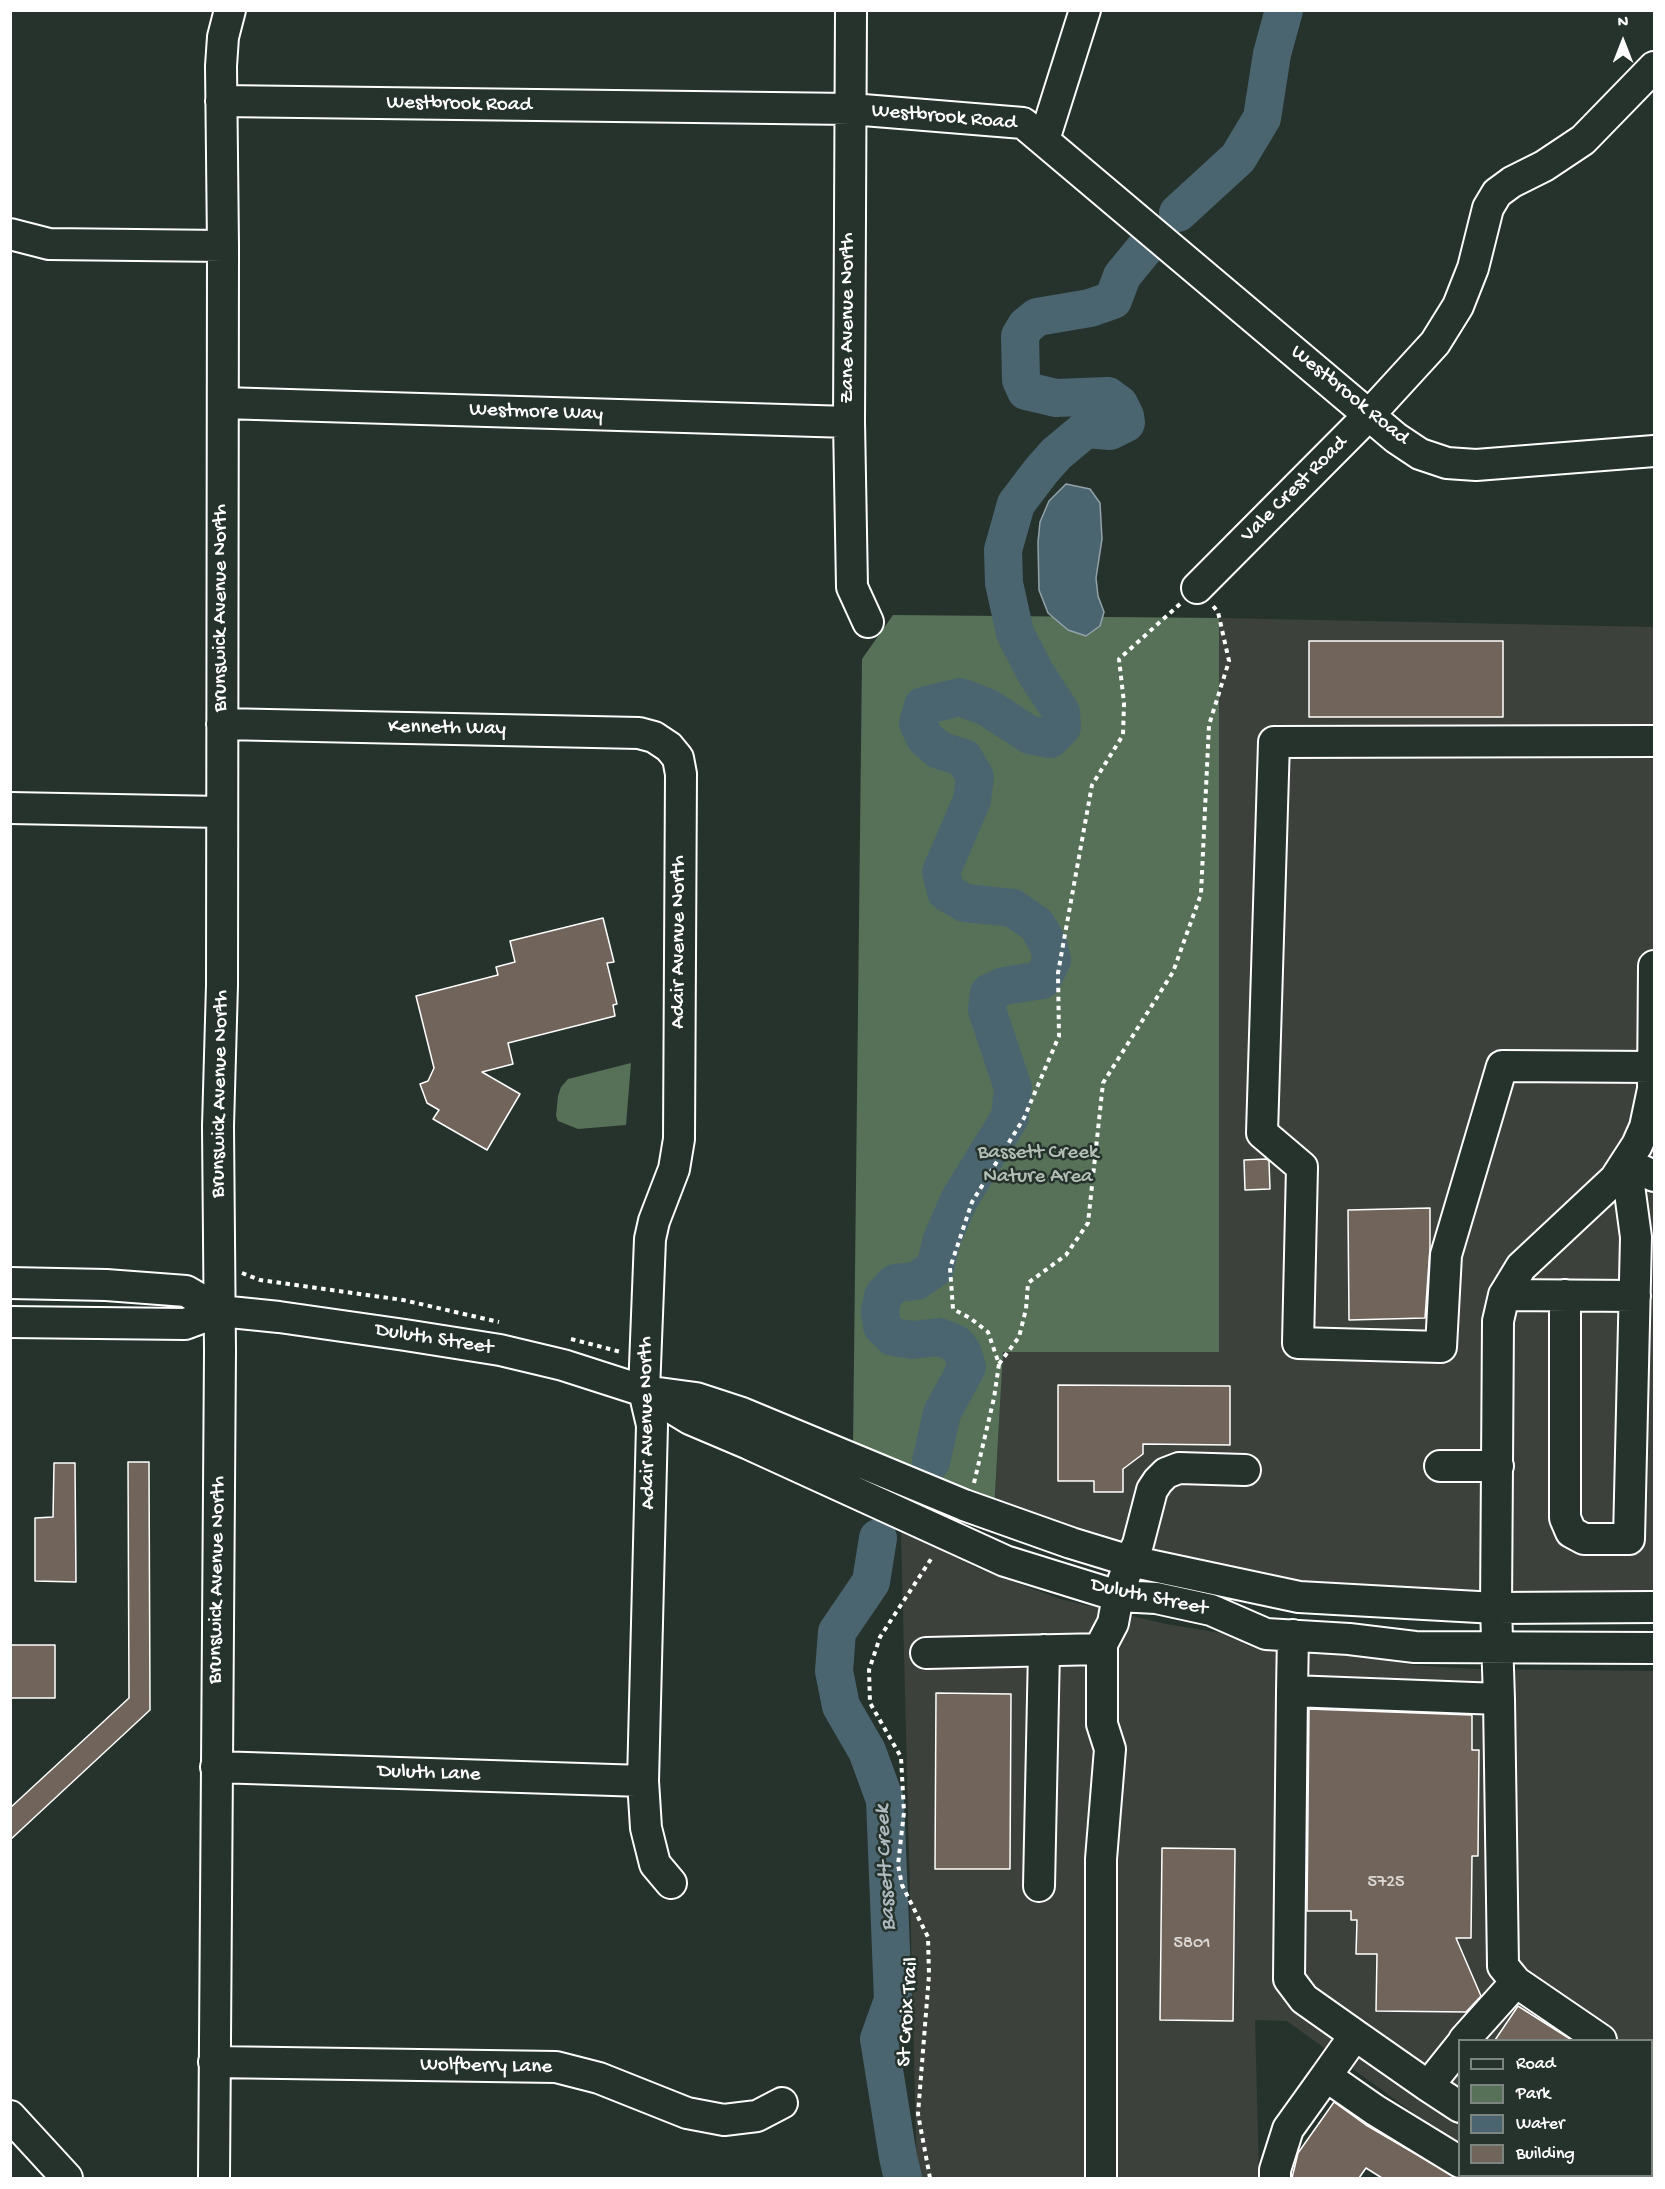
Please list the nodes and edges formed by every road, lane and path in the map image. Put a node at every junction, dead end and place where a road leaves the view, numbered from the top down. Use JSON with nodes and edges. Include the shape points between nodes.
{"nodes":[{"id":1,"x":230,"y":10,"type":"edge"},
{"id":2,"x":851,"y":10,"type":"edge"},
{"id":3,"x":1084,"y":10,"type":"edge"},
{"id":4,"x":1654,"y":67,"type":"edge"},
{"id":5,"x":221,"y":102,"type":"junction"},
{"id":6,"x":850,"y":110,"type":"junction"},
{"id":7,"x":1044,"y":140,"type":"junction"},
{"id":8,"x":10,"y":234,"type":"edge"},
{"id":9,"x":223,"y":246,"type":"junction"},
{"id":10,"x":223,"y":403,"type":"junction"},
{"id":11,"x":1369,"y":415,"type":"junction"},
{"id":12,"x":849,"y":422,"type":"junction"},
{"id":13,"x":1654,"y":452,"type":"edge"},
{"id":14,"x":1197,"y":588,"type":"junction"},
{"id":15,"x":868,"y":622,"type":"dead end"},
{"id":16,"x":222,"y":724,"type":"junction"},
{"id":17,"x":1654,"y":741,"type":"edge"},
{"id":18,"x":669,"y":747,"type":"joint"},
{"id":19,"x":10,"y":808,"type":"edge"},
{"id":20,"x":222,"y":812,"type":"junction"},
{"id":21,"x":1654,"y":966,"type":"edge"},
{"id":22,"x":1653,"y":1067,"type":"edge"},
{"id":23,"x":1626,"y":1163,"type":"junction"},
{"id":24,"x":1654,"y":1176,"type":"edge"},
{"id":25,"x":10,"y":1283,"type":"edge"},
{"id":26,"x":1503,"y":1295,"type":"junction"},
{"id":27,"x":1565,"y":1295,"type":"junction"},
{"id":28,"x":1635,"y":1296,"type":"junction"},
{"id":29,"x":220,"y":1311,"type":"junction"},
{"id":30,"x":10,"y":1322,"type":"edge"},
{"id":31,"x":999,"y":1364,"type":"junction"},
{"id":32,"x":644,"y":1391,"type":"junction"},
{"id":33,"x":1440,"y":1466,"type":"dead end"},
{"id":34,"x":1498,"y":1466,"type":"junction"},
{"id":35,"x":1245,"y":1470,"type":"dead end"},
{"id":36,"x":971,"y":1494,"type":"dead end"},
{"id":37,"x":933,"y":1555,"type":"dead end"},
{"id":38,"x":1130,"y":1561,"type":"junction"},
{"id":39,"x":1654,"y":1607,"type":"edge"},
{"id":40,"x":1496,"y":1608,"type":"junction"},
{"id":41,"x":1111,"y":1623,"type":"junction"},
{"id":42,"x":1293,"y":1635,"type":"junction"},
{"id":43,"x":1498,"y":1647,"type":"junction"},
{"id":44,"x":1654,"y":1647,"type":"edge"},
{"id":45,"x":1044,"y":1650,"type":"junction"},
{"id":46,"x":926,"y":1653,"type":"dead end"},
{"id":47,"x":1292,"y":1691,"type":"junction"},
{"id":48,"x":1499,"y":1699,"type":"junction"},
{"id":49,"x":216,"y":1767,"type":"junction"},
{"id":50,"x":643,"y":1781,"type":"junction"},
{"id":51,"x":671,"y":1883,"type":"dead end"},
{"id":52,"x":1039,"y":1886,"type":"dead end"},
{"id":53,"x":1516,"y":1982,"type":"junction"},
{"id":54,"x":1355,"y":2035,"type":"junction"},
{"id":55,"x":1465,"y":2039,"type":"edge"},
{"id":56,"x":1600,"y":2039,"type":"edge"},
{"id":57,"x":1458,"y":2048,"type":"edge"},
{"id":58,"x":214,"y":2062,"type":"junction"},
{"id":59,"x":1326,"y":2076,"type":"junction"},
{"id":60,"x":1428,"y":2086,"type":"junction"},
{"id":61,"x":782,"y":2103,"type":"dead end"},
{"id":62,"x":1458,"y":2106,"type":"edge"},
{"id":63,"x":10,"y":2116,"type":"edge"},
{"id":64,"x":1458,"y":2161,"type":"edge"},
{"id":65,"x":67,"y":2178,"type":"edge"},
{"id":66,"x":214,"y":2178,"type":"edge"},
{"id":67,"x":930,"y":2178,"type":"edge"},
{"id":68,"x":1101,"y":2178,"type":"edge"},
{"id":69,"x":1275,"y":2178,"type":"edge"}],
"edges":[{"from":1,"to":5,"type":"street","name":"Brunswick Avenue North","via":[[223,37]]},
{"from":2,"to":6,"type":"street","name":"Zane Avenue North"},
{"from":3,"to":7,"type":"street"},
{"from":4,"to":11,"type":"street","name":"Vale Crest Road","via":[[1583,140],[1497,193],[1488,208],[1473,268],[1458,306],[1435,343]]},
{"from":5,"to":6,"type":"street","name":"Westbrook Road"},
{"from":5,"to":9,"type":"street","name":"Brunswick Avenue North"},
{"from":6,"to":7,"type":"street","name":"Westbrook Road","via":[[1023,123]]},
{"from":6,"to":12,"type":"street","name":"Zane Avenue North"},
{"from":7,"to":11,"type":"street","name":"Westbrook Road"},
{"from":8,"to":9,"type":"street","via":[[49,244]]},
{"from":9,"to":10,"type":"street","name":"Brunswick Avenue North"},
{"from":10,"to":12,"type":"street","name":"Westmore Way"},
{"from":10,"to":16,"type":"street","name":"Brunswick Avenue North"},
{"from":11,"to":13,"type":"street","name":"Westbrook Road","via":[[1420,454],[1447,463],[1476,465]]},
{"from":11,"to":14,"type":"street","name":"Vale Crest Road"},
{"from":12,"to":15,"type":"street","name":"Zane Avenue North","via":[[852,587]]},
{"from":14,"to":31,"type":"path","via":[[1218,612],[1229,661],[1209,725],[1201,894],[1173,972],[1103,1083],[1088,1223],[1066,1255],[1028,1282],[1019,1337]]},
{"from":14,"to":31,"type":"path","via":[[1119,659],[1123,735],[1092,785],[1058,973],[1059,1036],[1024,1118],[972,1202],[950,1268],[954,1309],[988,1332]]},
{"from":16,"to":18,"type":"street","name":"Kenneth Way","via":[[639,733]]},
{"from":16,"to":20,"type":"street","name":"Brunswick Avenue North"},
{"from":17,"to":22,"type":"street","via":[[1274,742],[1262,1133],[1302,1167],[1298,1343],[1441,1347],[1446,1254],[1502,1066]]},
{"from":18,"to":32,"type":"street","name":"Adair Avenue North","via":[[678,758],[681,774],[679,1139],[674,1169],[650,1239]]},
{"from":19,"to":20,"type":"street"},
{"from":20,"to":29,"type":"street","name":"Brunswick Avenue North"},
{"from":21,"to":22,"type":"street"},
{"from":22,"to":23,"type":"street","via":[[1645,1127]]},
{"from":23,"to":24,"type":"street"},
{"from":23,"to":26,"type":"street","via":[[1615,1179],[1521,1267]]},
{"from":23,"to":28,"type":"street","via":[[1636,1237]]},
{"from":25,"to":29,"type":"street","name":"Duluth Street","via":[[186,1291]]},
{"from":26,"to":27,"type":"street"},
{"from":26,"to":34,"type":"street","via":[[1498,1321]]},
{"from":27,"to":28,"type":"street"},
{"from":27,"to":28,"type":"street","via":[[1565,1518],[1571,1532],[1584,1539],[1629,1539]]},
{"from":29,"to":30,"type":"street","name":"Duluth Street","via":[[184,1324]]},
{"from":29,"to":32,"type":"street","name":"Duluth Street","via":[[501,1350]]},
{"from":29,"to":49,"type":"street","name":"Brunswick Avenue North"},
{"from":31,"to":36,"type":"path"},
{"from":32,"to":38,"type":"street","name":"Duluth Street","via":[[696,1398],[742,1413],[1004,1520]]},
{"from":32,"to":41,"type":"street","name":"Duluth Street","via":[[690,1419],[1005,1561]]},
{"from":32,"to":50,"type":"street","name":"Adair Avenue North","via":[[652,1425]]},
{"from":33,"to":34,"type":"street"},
{"from":34,"to":40,"type":"street"},
{"from":35,"to":38,"type":"street","via":[[1179,1468],[1166,1473],[1152,1490]]},
{"from":37,"to":67,"type":"path","name":"St Croix Trail","via":[[880,1638],[869,1670],[870,1703],[901,1757],[904,1812],[898,1865],[902,1885],[928,1937],[929,1976],[918,2114]]},
{"from":38,"to":40,"type":"street","name":"Duluth Street","via":[[1299,1597]]},
{"from":38,"to":41,"type":"street"},
{"from":39,"to":40,"type":"street","name":"Duluth Street"},
{"from":40,"to":43,"type":"street"},
{"from":41,"to":42,"type":"street","name":"Duluth Street","via":[[1156,1598],[1211,1610],[1266,1634]]},
{"from":41,"to":45,"type":"street"},
{"from":41,"to":68,"type":"street","via":[[1122,1646],[1122,1728],[1110,1749],[1101,1859]]},
{"from":42,"to":43,"type":"street","name":"Duluth Street","via":[[1415,1647]]},
{"from":42,"to":47,"type":"street"},
{"from":43,"to":44,"type":"street","name":"Duluth Street"},
{"from":43,"to":48,"type":"street"},
{"from":45,"to":46,"type":"street"},
{"from":45,"to":52,"type":"street"},
{"from":47,"to":48,"type":"street"},
{"from":47,"to":54,"type":"street","via":[[1289,1978],[1304,1999]]},
{"from":48,"to":53,"type":"street","via":[[1503,1966]]},
{"from":49,"to":50,"type":"street","name":"Duluth Lane"},
{"from":49,"to":58,"type":"street","name":"Brunswick Avenue North"},
{"from":50,"to":51,"type":"street","name":"Adair Avenue North","via":[[646,1828],[654,1864]]},
{"from":53,"to":55,"type":"street"},
{"from":53,"to":56,"type":"street"},
{"from":54,"to":59,"type":"street"},
{"from":54,"to":60,"type":"street"},
{"from":57,"to":60,"type":"street"},
{"from":58,"to":61,"type":"street","name":"Wolfberry Lane","via":[[556,2067],[599,2078],[687,2113],[724,2120],[757,2116]]},
{"from":58,"to":66,"type":"street","name":"Brunswick Avenue North"},
{"from":59,"to":64,"type":"street"},
{"from":59,"to":69,"type":"street","via":[[1288,2129]]},
{"from":60,"to":62,"type":"street"},
{"from":63,"to":65,"type":"street"}]}
